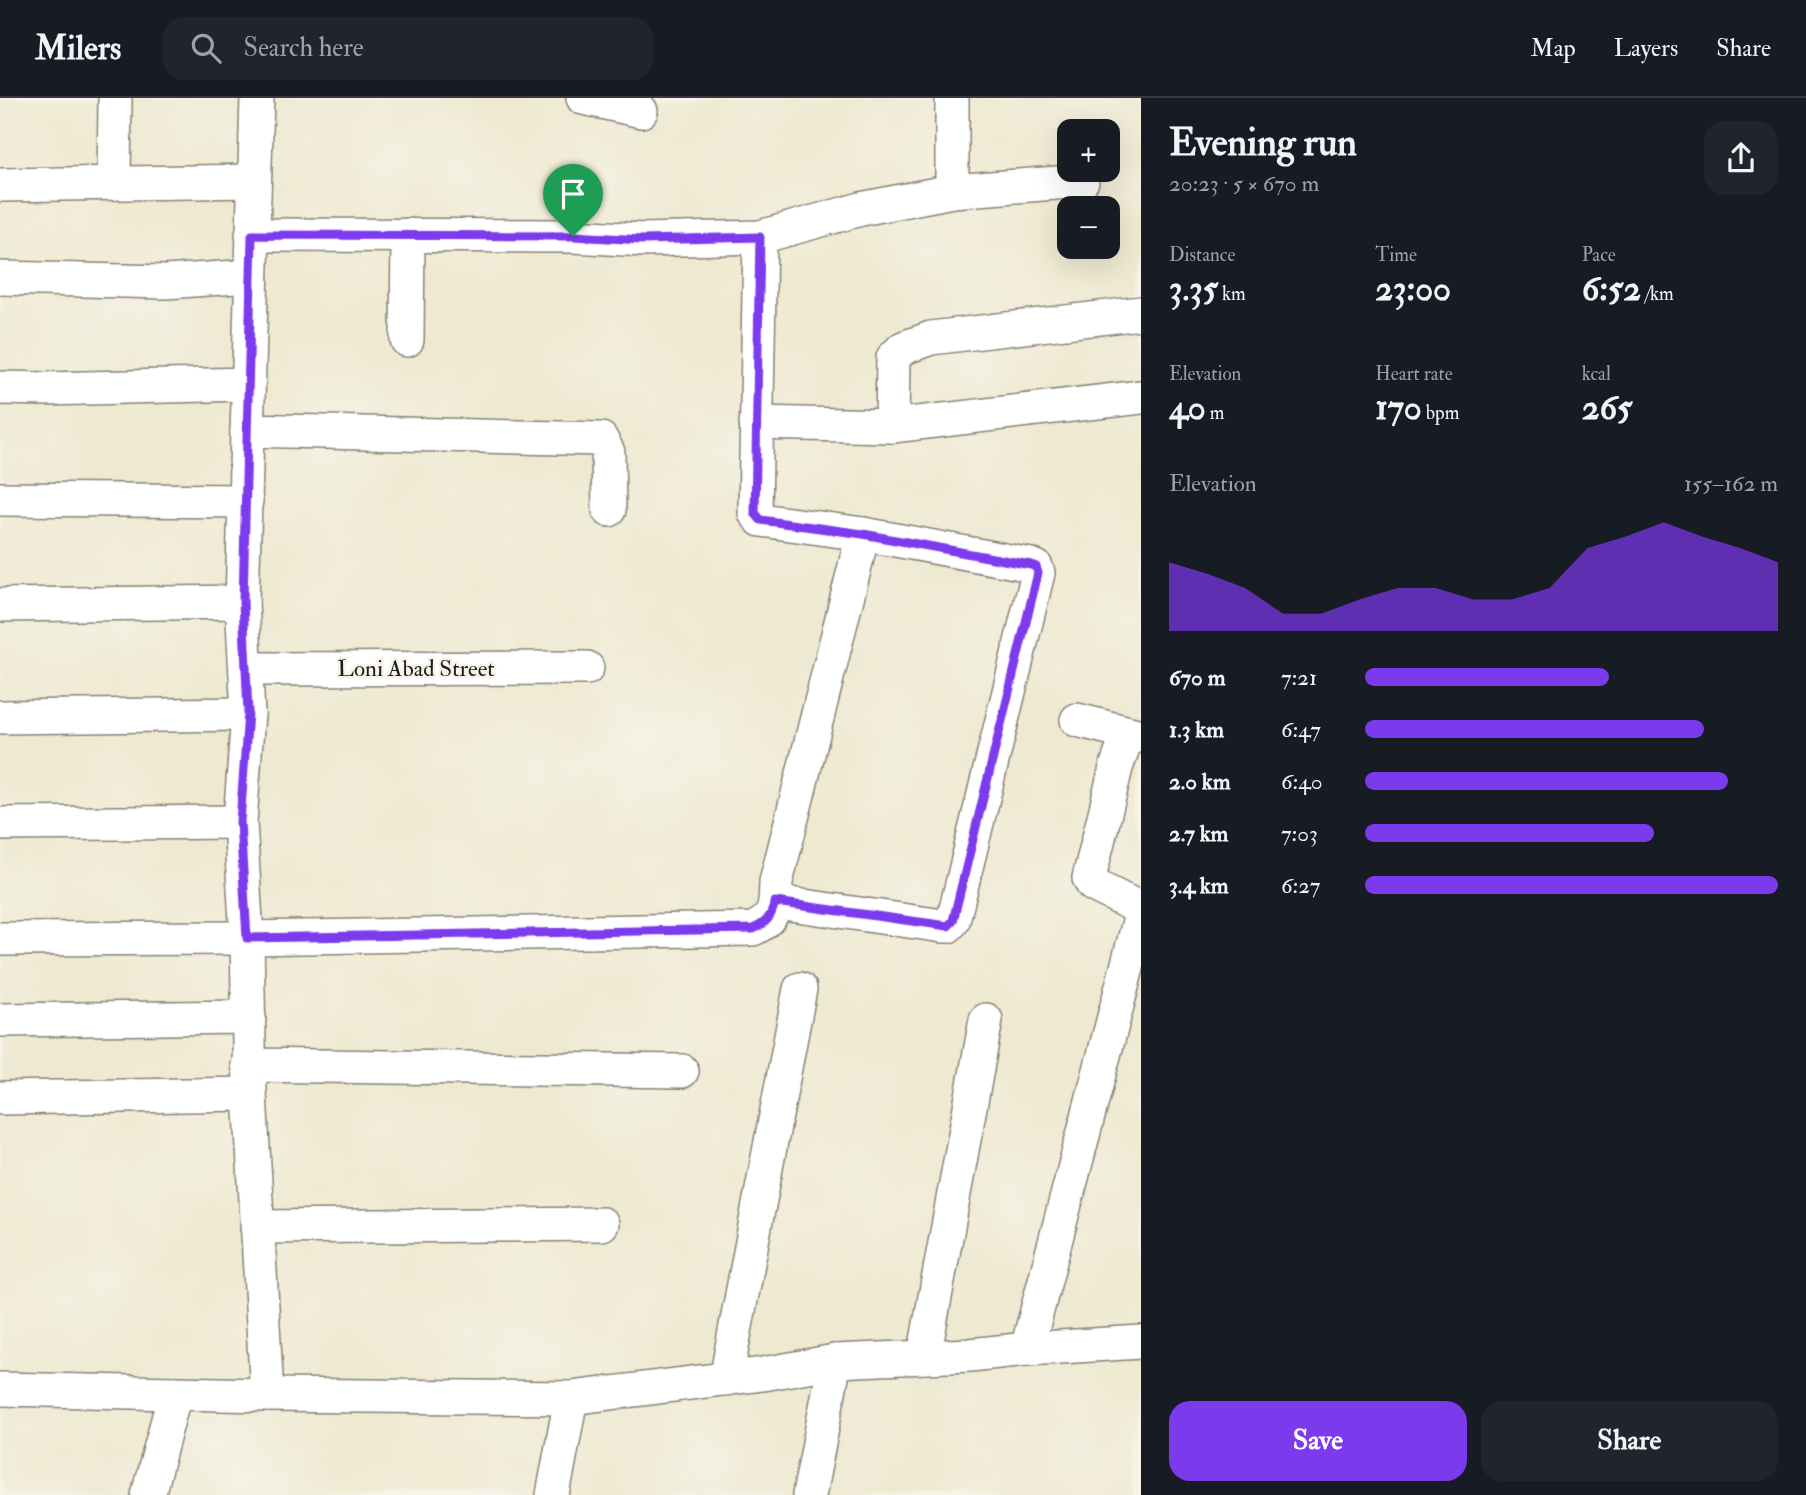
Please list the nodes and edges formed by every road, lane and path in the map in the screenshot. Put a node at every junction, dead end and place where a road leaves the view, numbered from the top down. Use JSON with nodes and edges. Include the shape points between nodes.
{"nodes":[{"id":1,"x":115,"y":98,"type":"edge"},
{"id":2,"x":257,"y":98,"type":"edge"},
{"id":3,"x":583,"y":98,"type":"edge"},
{"id":4,"x":952,"y":98,"type":"edge"},
{"id":5,"x":641,"y":111,"type":"dead end"},
{"id":6,"x":254,"y":181,"type":"junction"},
{"id":7,"x":1069,"y":182,"type":"edge"},
{"id":8,"x":114,"y":183,"type":"junction"},
{"id":9,"x":0,"y":185,"type":"edge"},
{"id":10,"x":952,"y":191,"type":"junction"},
{"id":11,"x":252,"y":235,"type":"junction"},
{"id":12,"x":408,"y":235,"type":"junction"},
{"id":13,"x":760,"y":237,"type":"junction"},
{"id":14,"x":251,"y":276,"type":"junction"},
{"id":15,"x":0,"y":278,"type":"edge"},
{"id":16,"x":1141,"y":313,"type":"edge"},
{"id":17,"x":407,"y":340,"type":"dead end"},
{"id":18,"x":248,"y":384,"type":"junction"},
{"id":19,"x":0,"y":388,"type":"edge"},
{"id":20,"x":1141,"y":397,"type":"edge"},
{"id":21,"x":756,"y":422,"type":"junction"},
{"id":22,"x":892,"y":426,"type":"junction"},
{"id":23,"x":247,"y":430,"type":"junction"},
{"id":24,"x":0,"y":499,"type":"edge"},
{"id":25,"x":246,"y":501,"type":"junction"},
{"id":26,"x":609,"y":510,"type":"dead end"},
{"id":27,"x":863,"y":534,"type":"junction"},
{"id":28,"x":243,"y":602,"type":"junction"},
{"id":29,"x":0,"y":605,"type":"edge"},
{"id":30,"x":587,"y":668,"type":"dead end"},
{"id":31,"x":246,"y":669,"type":"junction"},
{"id":32,"x":248,"y":713,"type":"junction"},
{"id":33,"x":0,"y":717,"type":"edge"},
{"id":34,"x":1077,"y":720,"type":"dead end"},
{"id":35,"x":1134,"y":735,"type":"edge"},
{"id":36,"x":240,"y":822,"type":"junction"},
{"id":37,"x":0,"y":824,"type":"edge"},
{"id":38,"x":775,"y":902,"type":"junction"},
{"id":39,"x":1141,"y":911,"type":"edge"},
{"id":40,"x":247,"y":938,"type":"junction"},
{"id":41,"x":0,"y":939,"type":"edge"},
{"id":42,"x":800,"y":989,"type":"dead end"},
{"id":43,"x":249,"y":1017,"type":"junction"},
{"id":44,"x":0,"y":1020,"type":"edge"},
{"id":45,"x":986,"y":1020,"type":"dead end"},
{"id":46,"x":682,"y":1071,"type":"dead end"},
{"id":47,"x":249,"y":1080,"type":"junction"},
{"id":48,"x":0,"y":1098,"type":"edge"},
{"id":49,"x":602,"y":1224,"type":"dead end"},
{"id":50,"x":257,"y":1227,"type":"junction"},
{"id":51,"x":1141,"y":1342,"type":"edge"},
{"id":52,"x":1027,"y":1349,"type":"junction"},
{"id":53,"x":924,"y":1357,"type":"junction"},
{"id":54,"x":835,"y":1361,"type":"junction"},
{"id":55,"x":726,"y":1378,"type":"junction"},
{"id":56,"x":0,"y":1389,"type":"edge"},
{"id":57,"x":175,"y":1393,"type":"junction"},
{"id":58,"x":267,"y":1395,"type":"junction"},
{"id":59,"x":571,"y":1398,"type":"junction"},
{"id":60,"x":148,"y":1495,"type":"edge"},
{"id":61,"x":553,"y":1495,"type":"edge"},
{"id":62,"x":809,"y":1495,"type":"edge"}],
"edges":[{"from":1,"to":8,"type":"street"},
{"from":2,"to":6,"type":"street"},
{"from":3,"to":5,"type":"street"},
{"from":4,"to":10,"type":"street"},
{"from":6,"to":8,"type":"street"},
{"from":6,"to":11,"type":"street"},
{"from":7,"to":10,"type":"street"},
{"from":8,"to":9,"type":"street"},
{"from":10,"to":13,"type":"street","via":[[861,209]]},
{"from":11,"to":12,"type":"street"},
{"from":11,"to":14,"type":"street"},
{"from":12,"to":13,"type":"street","via":[[643,240]]},
{"from":12,"to":17,"type":"street"},
{"from":13,"to":21,"type":"street"},
{"from":14,"to":15,"type":"street","via":[[165,282]]},
{"from":14,"to":18,"type":"street"},
{"from":16,"to":22,"type":"street","via":[[931,338],[903,348],[893,358]]},
{"from":18,"to":19,"type":"street"},
{"from":18,"to":23,"type":"street"},
{"from":20,"to":22,"type":"street"},
{"from":21,"to":22,"type":"street"},
{"from":21,"to":27,"type":"street","via":[[757,517]]},
{"from":23,"to":25,"type":"street"},
{"from":23,"to":26,"type":"street","via":[[601,439],[608,452]]},
{"from":24,"to":25,"type":"street"},
{"from":25,"to":28,"type":"street"},
{"from":27,"to":38,"type":"street","via":[[776,882]]},
{"from":27,"to":38,"type":"street","via":[[1031,565],[1038,573],[953,921],[943,926]]},
{"from":28,"to":29,"type":"street"},
{"from":28,"to":31,"type":"street"},
{"from":30,"to":31,"type":"street","name":"Loni Abad Street"},
{"from":31,"to":32,"type":"street"},
{"from":32,"to":33,"type":"street"},
{"from":32,"to":36,"type":"street"},
{"from":34,"to":35,"type":"street"},
{"from":35,"to":39,"type":"street","via":[[1116,768],[1089,878],[1093,886]]},
{"from":36,"to":37,"type":"street"},
{"from":36,"to":40,"type":"street"},
{"from":38,"to":40,"type":"street","via":[[772,916],[753,929]]},
{"from":39,"to":52,"type":"street"},
{"from":40,"to":41,"type":"street"},
{"from":40,"to":43,"type":"street"},
{"from":42,"to":55,"type":"street"},
{"from":43,"to":44,"type":"street"},
{"from":43,"to":47,"type":"street"},
{"from":45,"to":53,"type":"street"},
{"from":46,"to":47,"type":"street"},
{"from":47,"to":48,"type":"street"},
{"from":47,"to":50,"type":"street"},
{"from":49,"to":50,"type":"street"},
{"from":50,"to":58,"type":"street"},
{"from":51,"to":52,"type":"street"},
{"from":52,"to":53,"type":"street"},
{"from":53,"to":54,"type":"street"},
{"from":54,"to":55,"type":"street"},
{"from":54,"to":62,"type":"street"},
{"from":55,"to":59,"type":"street"},
{"from":56,"to":57,"type":"street"},
{"from":57,"to":58,"type":"street"},
{"from":57,"to":60,"type":"street"},
{"from":58,"to":59,"type":"street"},
{"from":59,"to":61,"type":"street"}]}
